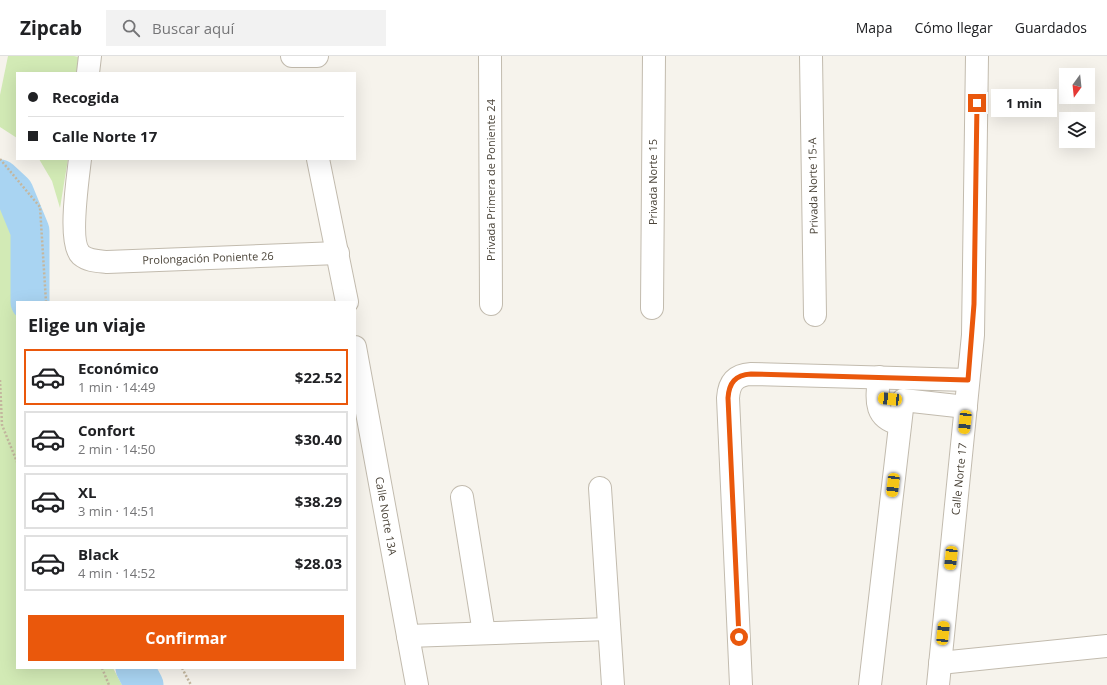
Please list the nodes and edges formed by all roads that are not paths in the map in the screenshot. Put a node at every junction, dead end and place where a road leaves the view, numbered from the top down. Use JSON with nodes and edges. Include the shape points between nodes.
{"nodes":[{"id":1,"x":90,"y":56,"type":"edge"},
{"id":2,"x":292,"y":56,"type":"edge"},
{"id":3,"x":297,"y":56,"type":"edge"},
{"id":4,"x":317,"y":56,"type":"edge"},
{"id":5,"x":490,"y":56,"type":"edge"},
{"id":6,"x":654,"y":56,"type":"edge"},
{"id":7,"x":811,"y":56,"type":"edge"},
{"id":8,"x":977,"y":56,"type":"edge"},
{"id":9,"x":88,"y":72,"type":"edge"},
{"id":10,"x":301,"y":72,"type":"edge"},
{"id":11,"x":80,"y":160,"type":"edge"},
{"id":12,"x":318,"y":160,"type":"edge"},
{"id":13,"x":338,"y":253,"type":"junction"},
{"id":14,"x":347,"y":301,"type":"edge"},
{"id":15,"x":491,"y":304,"type":"dead end"},
{"id":16,"x":652,"y":308,"type":"dead end"},
{"id":17,"x":815,"y":315,"type":"dead end"},
{"id":18,"x":356,"y":352,"type":"edge"},
{"id":19,"x":968,"y":380,"type":"junction"},
{"id":20,"x":878,"y":387,"type":"junction"},
{"id":21,"x":903,"y":400,"type":"junction"},
{"id":22,"x":966,"y":407,"type":"junction"},
{"id":23,"x":900,"y":424,"type":"junction"},
{"id":24,"x":600,"y":488,"type":"dead end"},
{"id":25,"x":462,"y":497,"type":"dead end"},
{"id":26,"x":609,"y":629,"type":"junction"},
{"id":27,"x":484,"y":633,"type":"junction"},
{"id":28,"x":408,"y":636,"type":"junction"},
{"id":29,"x":1107,"y":646,"type":"edge"},
{"id":30,"x":940,"y":663,"type":"junction"},
{"id":31,"x":417,"y":685,"type":"edge"},
{"id":32,"x":613,"y":685,"type":"edge"},
{"id":33,"x":742,"y":685,"type":"edge"},
{"id":34,"x":870,"y":685,"type":"edge"},
{"id":35,"x":938,"y":685,"type":"edge"}],
"edges":[{"from":1,"to":9,"type":"street"},
{"from":2,"to":3,"type":"street"},
{"from":3,"to":4,"type":"street"},
{"from":3,"to":10,"type":"street"},
{"from":5,"to":15,"type":"street","name":"Privada Primera de Poniente 24"},
{"from":6,"to":16,"type":"street","name":"Privada Norte 15"},
{"from":7,"to":17,"type":"street","name":"Privada Norte 15-A"},
{"from":8,"to":19,"type":"street","name":"Calle Norte 17","via":[[974,304]]},
{"from":11,"to":13,"type":"street","name":"Prolongación Poniente 26","via":[[75,243],[79,254],[96,261]]},
{"from":12,"to":13,"type":"street"},
{"from":13,"to":14,"type":"street"},
{"from":18,"to":28,"type":"street","name":"Calle Norte 13A"},
{"from":19,"to":20,"type":"street"},
{"from":19,"to":22,"type":"street","name":"Calle Norte 17"},
{"from":20,"to":21,"type":"street"},
{"from":20,"to":23,"type":"street","via":[[881,414]]},
{"from":20,"to":33,"type":"street","via":[[751,374],[743,374],[735,378],[731,384],[728,398]]},
{"from":21,"to":22,"type":"street"},
{"from":21,"to":23,"type":"street"},
{"from":22,"to":30,"type":"street","name":"Calle Norte 17"},
{"from":23,"to":34,"type":"street"},
{"from":24,"to":26,"type":"street"},
{"from":25,"to":27,"type":"street"},
{"from":26,"to":27,"type":"street"},
{"from":26,"to":32,"type":"street"},
{"from":27,"to":28,"type":"street"},
{"from":28,"to":31,"type":"street","name":"Calle Norte 13A"},
{"from":29,"to":30,"type":"street"},
{"from":30,"to":35,"type":"street","name":"Calle Norte 17"}]}
